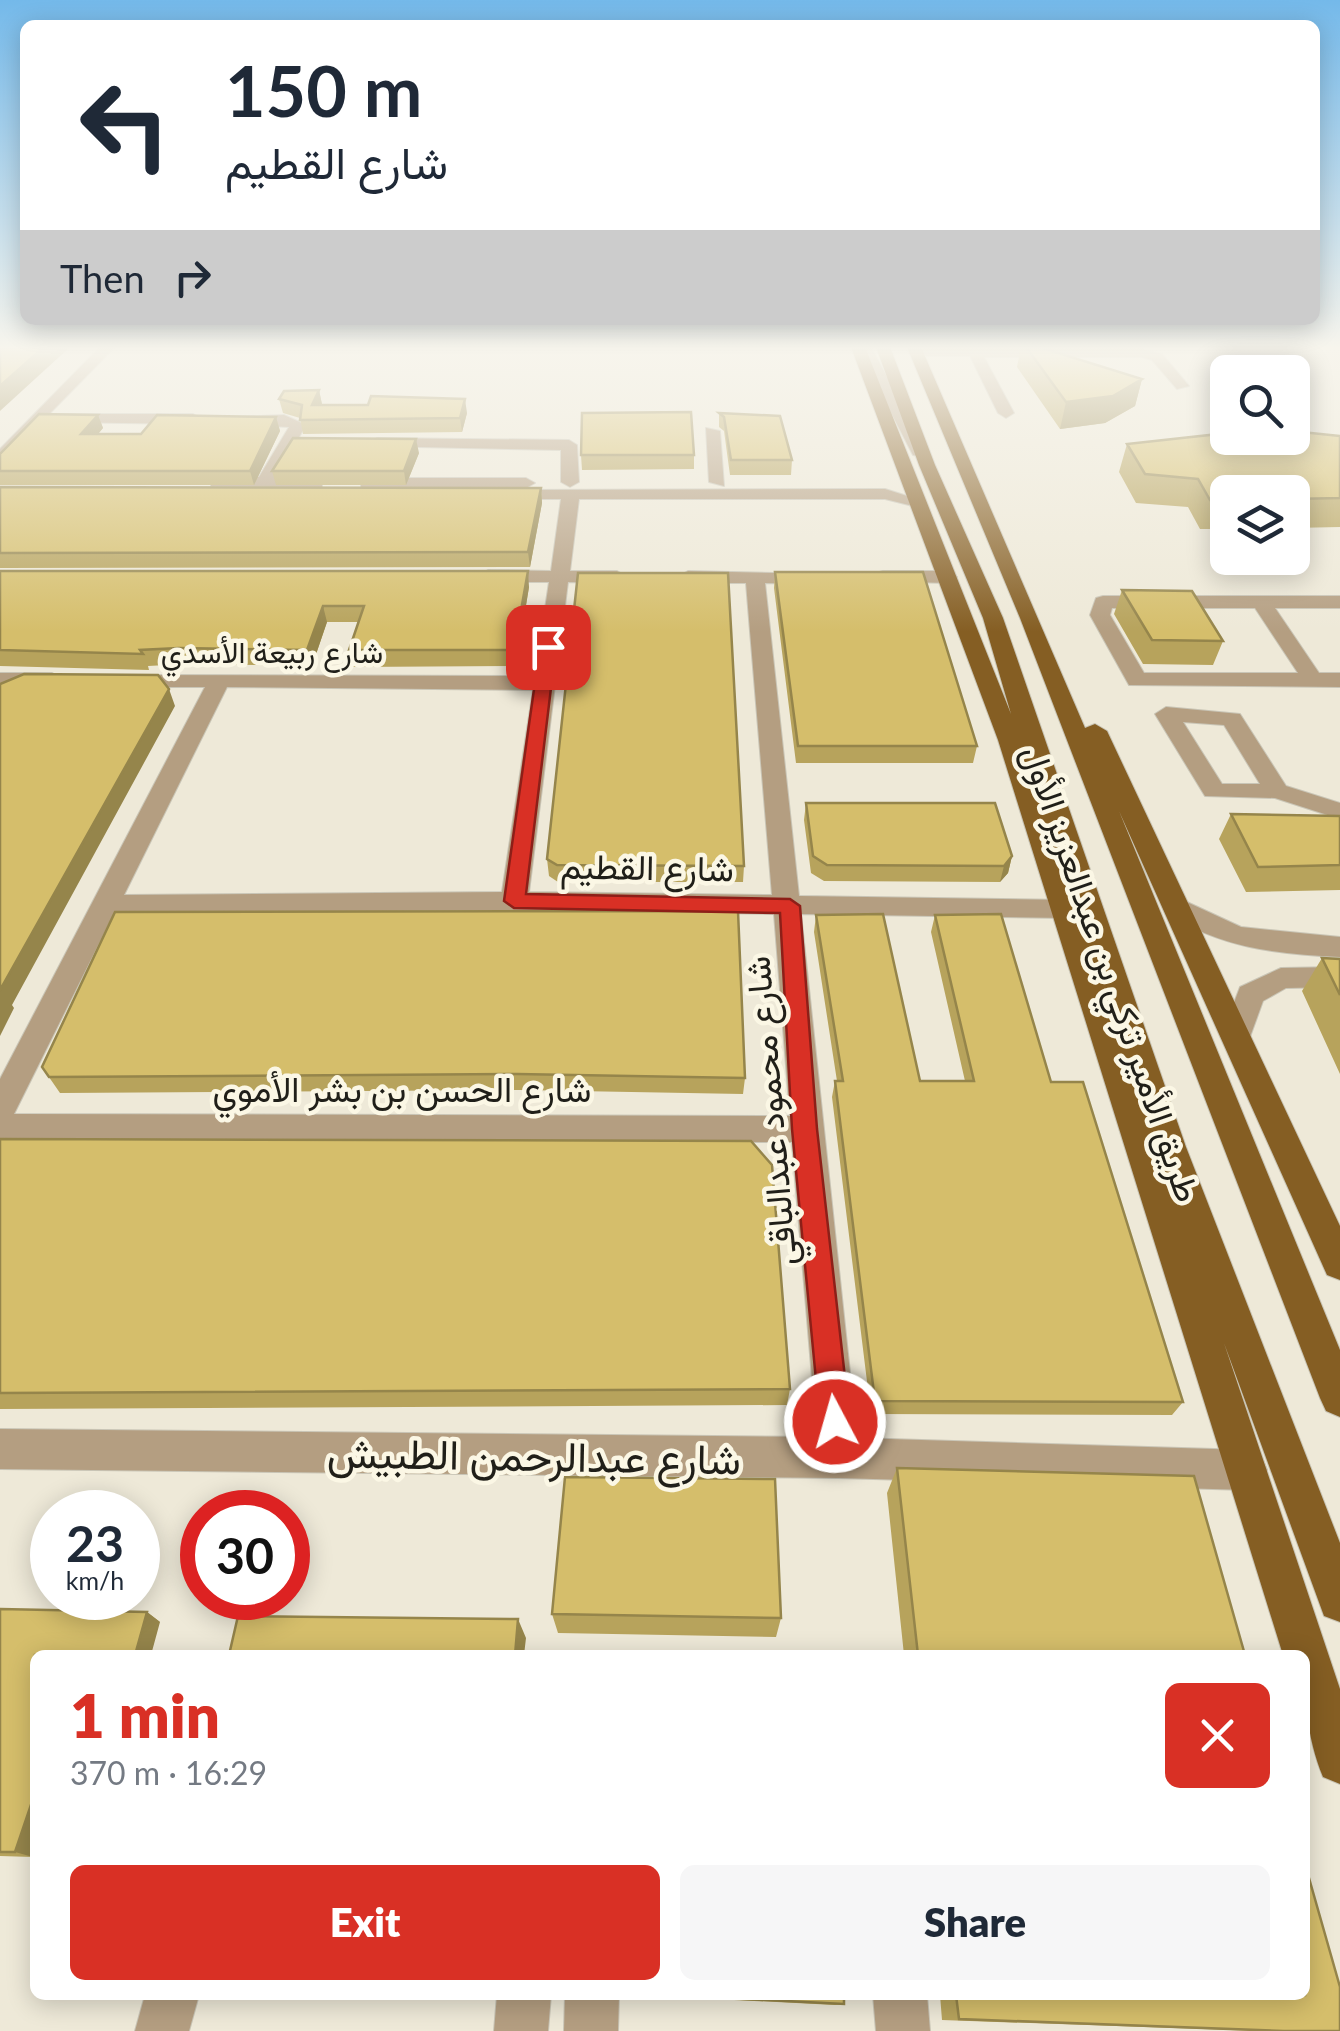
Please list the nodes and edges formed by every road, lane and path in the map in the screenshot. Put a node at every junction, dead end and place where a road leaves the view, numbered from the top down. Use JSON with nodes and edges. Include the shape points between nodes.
{"nodes":[{"id":1,"x":713,"y":442,"type":"edge"},
{"id":2,"x":895,"y":442,"type":"edge"},
{"id":3,"x":914,"y":442,"type":"edge"},
{"id":4,"x":918,"y":442,"type":"edge"},
{"id":5,"x":956,"y":442,"type":"edge"},
{"id":6,"x":960,"y":442,"type":"edge"},
{"id":7,"x":289,"y":443,"type":"joint"},
{"id":8,"x":308,"y":443,"type":"edge"},
{"id":9,"x":366,"y":443,"type":"edge"},
{"id":10,"x":927,"y":465,"type":"junction"},
{"id":11,"x":908,"y":477,"type":"junction"},
{"id":12,"x":264,"y":482,"type":"junction"},
{"id":13,"x":718,"y":482,"type":"junction"},
{"id":14,"x":537,"y":488,"type":"junction"},
{"id":15,"x":570,"y":488,"type":"junction"},
{"id":16,"x":606,"y":488,"type":"junction"},
{"id":17,"x":814,"y":489,"type":"junction"},
{"id":18,"x":339,"y":494,"type":"edge"},
{"id":19,"x":358,"y":494,"type":"edge"},
{"id":20,"x":917,"y":502,"type":"junction"},
{"id":21,"x":458,"y":576,"type":"edge"},
{"id":22,"x":557,"y":576,"type":"junction"},
{"id":23,"x":636,"y":577,"type":"edge"},
{"id":24,"x":870,"y":577,"type":"edge"},
{"id":25,"x":948,"y":577,"type":"junction"},
{"id":26,"x":676,"y":578,"type":"edge"},
{"id":27,"x":755,"y":578,"type":"junction"},
{"id":28,"x":832,"y":578,"type":"edge"},
{"id":29,"x":1261,"y":602,"type":"junction"},
{"id":30,"x":1335,"y":607,"type":"edge"},
{"id":31,"x":220,"y":680,"type":"junction"},
{"id":32,"x":1177,"y":680,"type":"junction"},
{"id":33,"x":1313,"y":680,"type":"junction"},
{"id":34,"x":1340,"y":680,"type":"edge"},
{"id":35,"x":1,"y":681,"type":"edge"},
{"id":36,"x":543,"y":683,"type":"junction"},
{"id":37,"x":1197,"y":718,"type":"junction"},
{"id":38,"x":1017,"y":726,"type":"junction"},
{"id":39,"x":1277,"y":791,"type":"junction"},
{"id":40,"x":1340,"y":811,"type":"edge"},
{"id":41,"x":514,"y":901,"type":"junction"},
{"id":42,"x":108,"y":904,"type":"junction"},
{"id":43,"x":790,"y":906,"type":"junction"},
{"id":44,"x":1176,"y":906,"type":"junction"},
{"id":45,"x":1064,"y":909,"type":"junction"},
{"id":46,"x":1340,"y":947,"type":"edge"},
{"id":47,"x":1340,"y":977,"type":"edge"},
{"id":48,"x":1236,"y":1038,"type":"junction"},
{"id":49,"x":0,"y":1110,"type":"edge"},
{"id":50,"x":0,"y":1126,"type":"edge"},
{"id":51,"x":805,"y":1129,"type":"junction"},
{"id":52,"x":1340,"y":1264,"type":"edge"},
{"id":53,"x":1340,"y":1398,"type":"edge"},
{"id":54,"x":0,"y":1448,"type":"edge"},
{"id":55,"x":839,"y":1458,"type":"junction"},
{"id":56,"x":1247,"y":1470,"type":"junction"},
{"id":57,"x":1340,"y":1600,"type":"edge"},
{"id":58,"x":1306,"y":1650,"type":"edge"},
{"id":59,"x":1310,"y":1663,"type":"edge"},
{"id":60,"x":1336,"y":1743,"type":"edge"},
{"id":61,"x":171,"y":2000,"type":"edge"},
{"id":62,"x":524,"y":2000,"type":"edge"},
{"id":63,"x":592,"y":2000,"type":"edge"},
{"id":64,"x":900,"y":2000,"type":"edge"},
{"id":65,"x":162,"y":2031,"type":"edge"},
{"id":66,"x":521,"y":2031,"type":"edge"},
{"id":67,"x":590,"y":2031,"type":"edge"},
{"id":68,"x":903,"y":2031,"type":"edge"}],
"edges":[{"from":1,"to":13,"type":"street"},
{"from":2,"to":11,"type":"main road"},
{"from":3,"to":10,"type":"street"},
{"from":4,"to":10,"type":"main road","name":"طريق الأمير تركي بن عبدالعزيز الأول"},
{"from":5,"to":53,"type":"main road","name":"طريق الأمير تركي بن عبدالعزيز الأول"},
{"from":6,"to":44,"type":"main road"},
{"from":7,"to":8,"type":"street"},
{"from":7,"to":12,"type":"street"},
{"from":9,"to":15,"type":"street","via":[[569,445]]},
{"from":10,"to":38,"type":"main road","name":"طريق الأمير تركي بن عبدالعزيز الأول","via":[[993,618]]},
{"from":11,"to":17,"type":"street"},
{"from":11,"to":20,"type":"main road"},
{"from":12,"to":14,"type":"street"},
{"from":12,"to":18,"type":"street","via":[[196,488]]},
{"from":13,"to":16,"type":"street"},
{"from":13,"to":17,"type":"street"},
{"from":14,"to":15,"type":"street"},
{"from":14,"to":19,"type":"street"},
{"from":15,"to":16,"type":"street"},
{"from":15,"to":22,"type":"street"},
{"from":16,"to":17,"type":"street"},
{"from":17,"to":20,"type":"street"},
{"from":20,"to":25,"type":"main road"},
{"from":21,"to":22,"type":"street"},
{"from":22,"to":23,"type":"street"},
{"from":22,"to":36,"type":"street"},
{"from":24,"to":25,"type":"street"},
{"from":25,"to":38,"type":"main road"},
{"from":26,"to":27,"type":"street"},
{"from":27,"to":28,"type":"street"},
{"from":27,"to":43,"type":"street","name":"شارع محمود عبدالباقي"},
{"from":29,"to":30,"type":"street"},
{"from":29,"to":32,"type":"street","via":[[1103,602],[1100,615],[1137,680]]},
{"from":29,"to":33,"type":"street"},
{"from":31,"to":35,"type":"street","name":"شارع ربيعة الأسدي"},
{"from":31,"to":36,"type":"street","name":"شارع ربيعة الأسدي"},
{"from":31,"to":42,"type":"street"},
{"from":32,"to":33,"type":"street"},
{"from":32,"to":37,"type":"street"},
{"from":33,"to":34,"type":"street"},
{"from":36,"to":41,"type":"street"},
{"from":37,"to":39,"type":"street","via":[[1232,719]]},
{"from":37,"to":39,"type":"street","via":[[1166,714],[1214,791]]},
{"from":38,"to":45,"type":"main road"},
{"from":38,"to":57,"type":"main road","name":"طريق الأمير تركي بن عبدالعزيز الأول"},
{"from":39,"to":40,"type":"street"},
{"from":41,"to":42,"type":"street","name":"شارع القطيم"},
{"from":41,"to":43,"type":"street","name":"شارع القطيم"},
{"from":42,"to":49,"type":"street"},
{"from":43,"to":45,"type":"street","name":"شارع القطيم"},
{"from":43,"to":51,"type":"street","name":"شارع محمود عبدالباقي"},
{"from":44,"to":46,"type":"street","via":[[1203,925],[1254,944]]},
{"from":44,"to":48,"type":"main road"},
{"from":45,"to":56,"type":"main road"},
{"from":47,"to":48,"type":"street","via":[[1281,978],[1250,996]]},
{"from":48,"to":52,"type":"main road"},
{"from":50,"to":51,"type":"street","name":"شارع الحسن بن بشر الأموي"},
{"from":51,"to":55,"type":"street","name":"شارع محمود عبدالباقي"},
{"from":54,"to":55,"type":"street","name":"شارع عبدالرحمن الطبيش"},
{"from":55,"to":56,"type":"street","name":"شارع عبدالرحمن الطبيش"},
{"from":56,"to":58,"type":"main road"},
{"from":59,"to":60,"type":"main road"},
{"from":61,"to":65,"type":"street"},
{"from":62,"to":66,"type":"street"},
{"from":63,"to":67,"type":"street"},
{"from":64,"to":68,"type":"street"}]}
